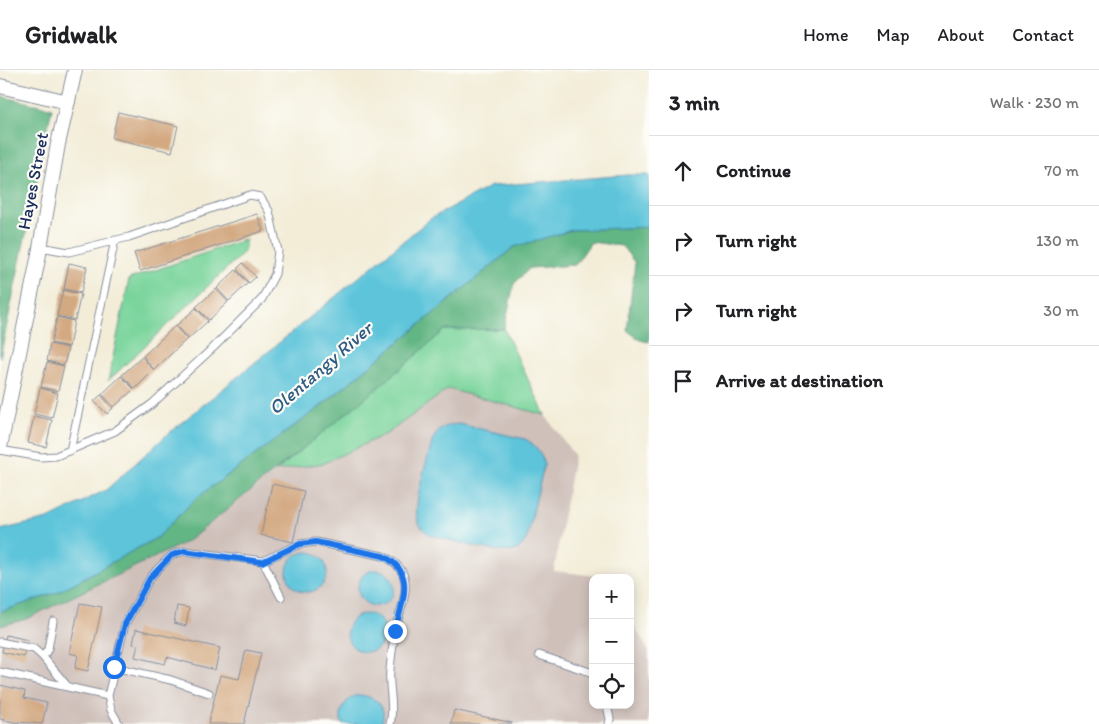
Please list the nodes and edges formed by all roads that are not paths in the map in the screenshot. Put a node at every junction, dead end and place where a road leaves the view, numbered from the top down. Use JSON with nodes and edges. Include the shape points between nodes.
{"nodes":[{"id":1,"x":75,"y":70,"type":"edge"},
{"id":2,"x":0,"y":86,"type":"edge"},
{"id":3,"x":68,"y":102,"type":"junction"},
{"id":4,"x":115,"y":240,"type":"junction"},
{"id":5,"x":40,"y":247,"type":"junction"},
{"id":6,"x":0,"y":449,"type":"edge"},
{"id":7,"x":70,"y":451,"type":"junction"},
{"id":8,"x":262,"y":562,"type":"junction"},
{"id":9,"x":282,"y":596,"type":"dead end"},
{"id":10,"x":54,"y":621,"type":"dead end"},
{"id":11,"x":0,"y":642,"type":"edge"},
{"id":12,"x":539,"y":655,"type":"dead end"},
{"id":13,"x":43,"y":657,"type":"junction"},
{"id":14,"x":114,"y":667,"type":"junction"},
{"id":15,"x":0,"y":672,"type":"edge"},
{"id":16,"x":589,"y":672,"type":"edge"},
{"id":17,"x":68,"y":687,"type":"junction"},
{"id":18,"x":208,"y":693,"type":"dead end"},
{"id":19,"x":108,"y":696,"type":"junction"},
{"id":20,"x":609,"y":709,"type":"edge"},
{"id":21,"x":119,"y":724,"type":"edge"},
{"id":22,"x":390,"y":724,"type":"edge"},
{"id":23,"x":609,"y":724,"type":"edge"}],
"edges":[{"from":1,"to":3,"type":"street","name":"Hayes Street"},
{"from":2,"to":3,"type":"street"},
{"from":3,"to":5,"type":"street","name":"Hayes Street"},
{"from":4,"to":5,"type":"lane","via":[[69,252]]},
{"from":4,"to":7,"type":"lane"},
{"from":4,"to":7,"type":"lane","via":[[250,195],[260,197],[269,210],[278,251],[275,274],[262,299],[152,404],[115,431]]},
{"from":5,"to":6,"type":"street","name":"Hayes Street"},
{"from":6,"to":7,"type":"lane","via":[[41,457]]},
{"from":8,"to":9,"type":"lane"},
{"from":8,"to":14,"type":"lane","via":[[184,551],[172,555],[150,578],[125,624]]},
{"from":8,"to":22,"type":"lane","via":[[300,544],[316,542],[383,556],[399,567],[405,581],[405,592],[395,631],[390,672]]},
{"from":10,"to":13,"type":"lane"},
{"from":11,"to":13,"type":"lane","via":[[34,649]]},
{"from":12,"to":16,"type":"lane"},
{"from":13,"to":17,"type":"lane"},
{"from":14,"to":18,"type":"lane","via":[[171,680]]},
{"from":14,"to":19,"type":"lane"},
{"from":15,"to":17,"type":"lane"},
{"from":17,"to":19,"type":"lane"},
{"from":19,"to":21,"type":"lane"},
{"from":20,"to":23,"type":"lane"}]}
